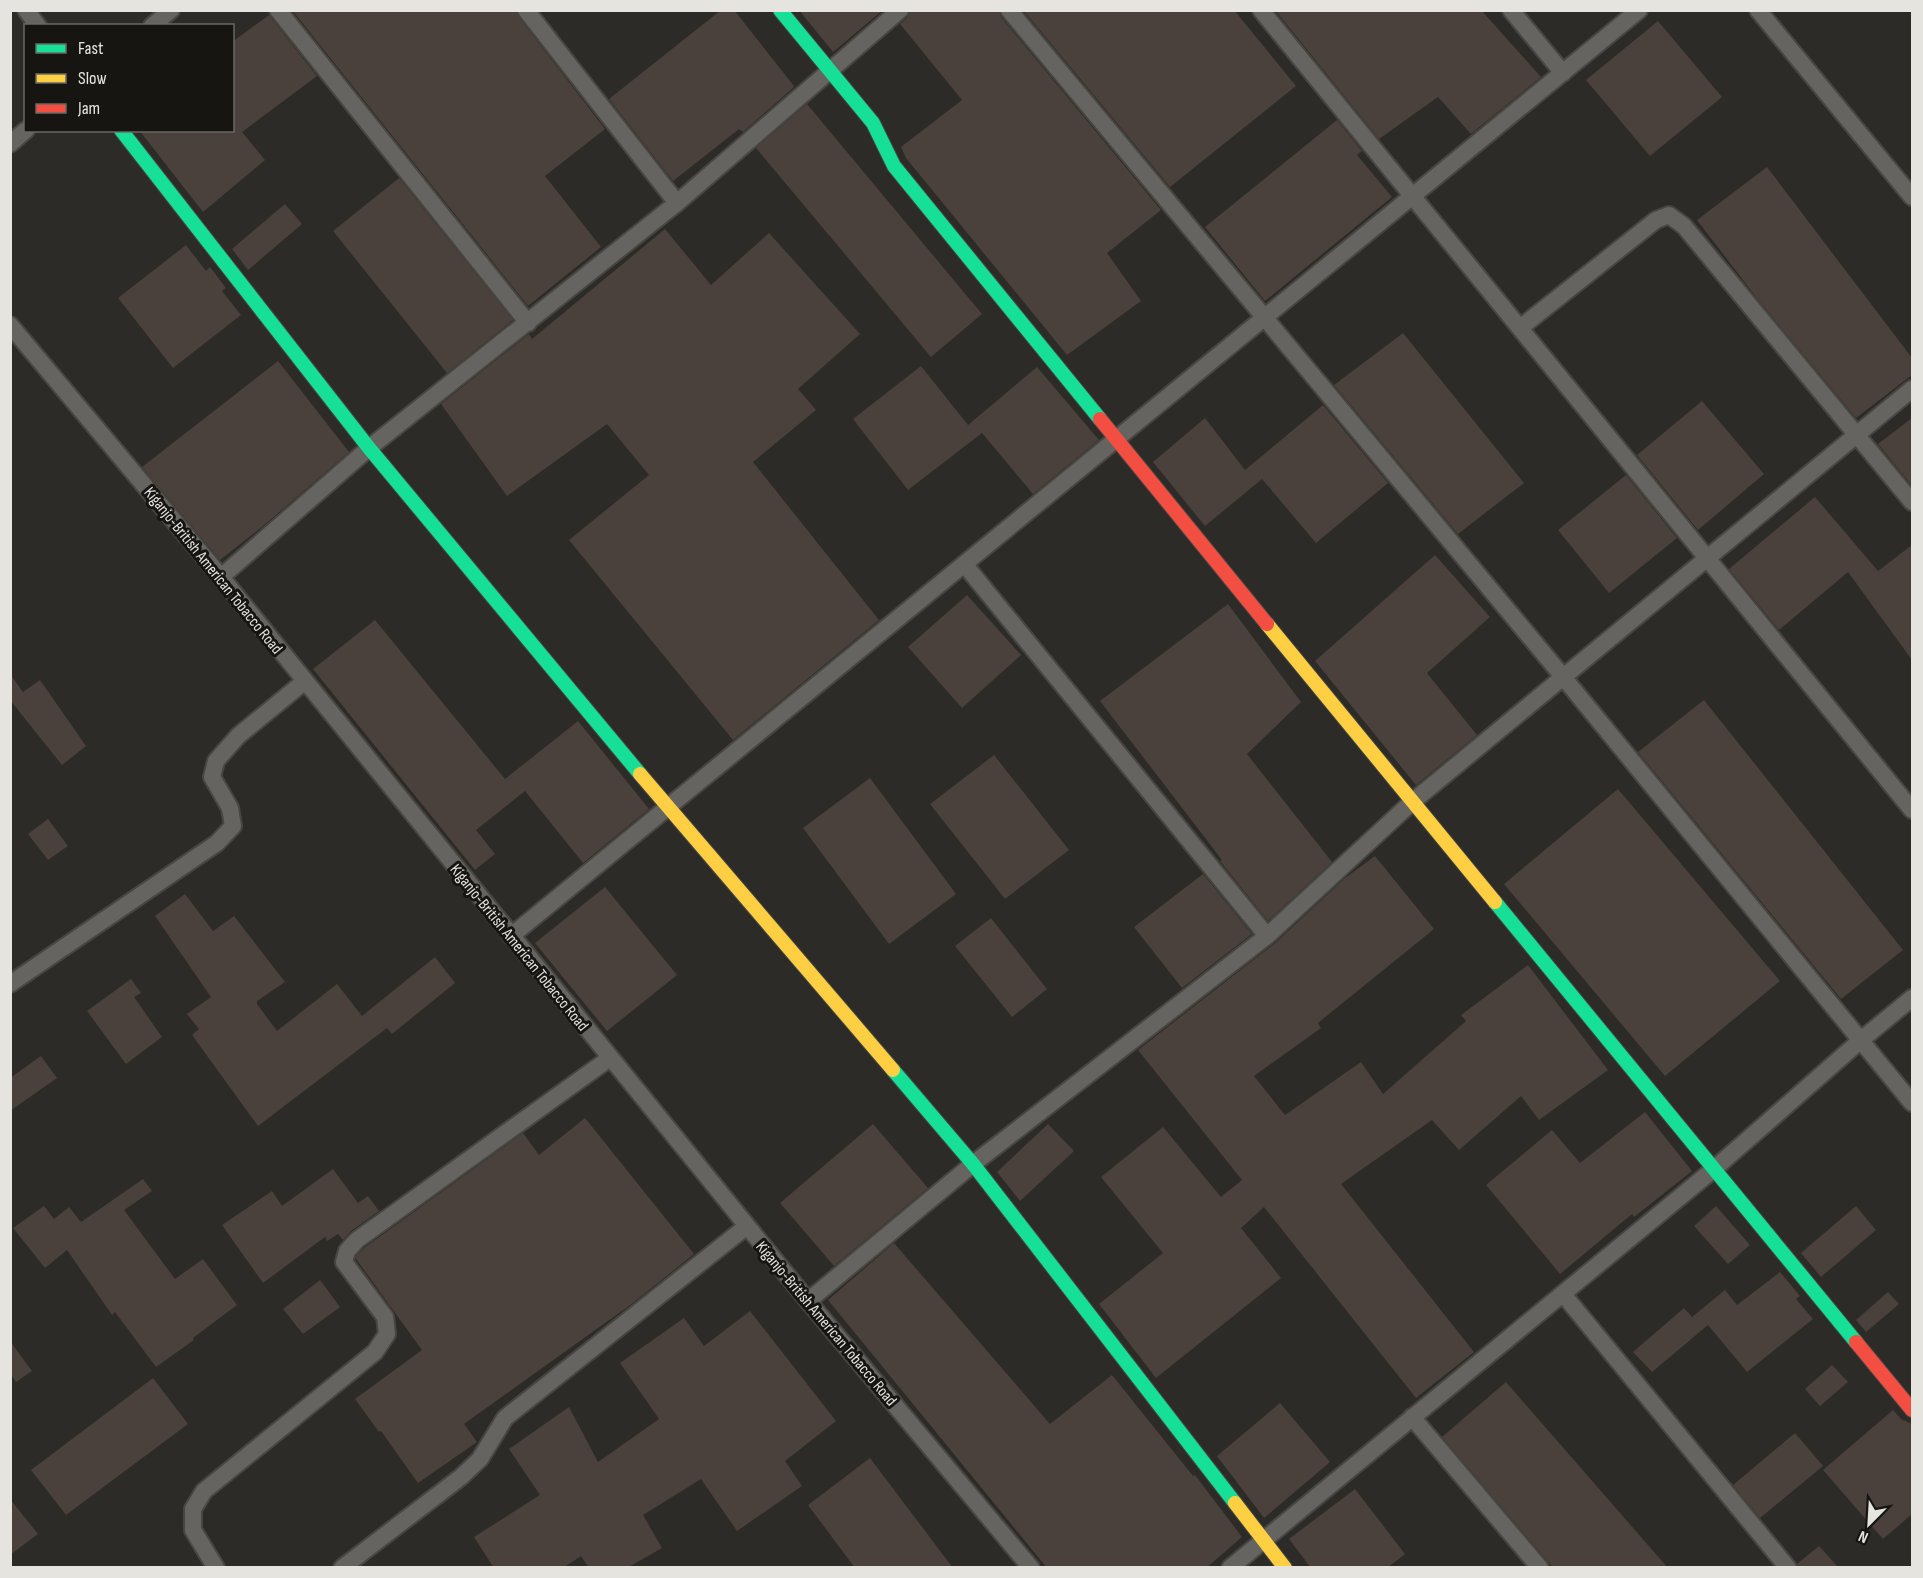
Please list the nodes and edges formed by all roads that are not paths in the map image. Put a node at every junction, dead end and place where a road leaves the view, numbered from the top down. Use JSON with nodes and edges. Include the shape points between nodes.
{"nodes":[{"id":1,"x":26,"y":10,"type":"edge"},
{"id":2,"x":171,"y":10,"type":"edge"},
{"id":3,"x":278,"y":10,"type":"edge"},
{"id":4,"x":526,"y":10,"type":"edge"},
{"id":5,"x":780,"y":10,"type":"edge"},
{"id":6,"x":900,"y":10,"type":"edge"},
{"id":7,"x":1009,"y":10,"type":"edge"},
{"id":8,"x":1261,"y":10,"type":"edge"},
{"id":9,"x":1511,"y":10,"type":"edge"},
{"id":10,"x":1639,"y":10,"type":"edge"},
{"id":11,"x":1758,"y":10,"type":"edge"},
{"id":12,"x":36,"y":24,"type":"edge"},
{"id":13,"x":154,"y":24,"type":"edge"},
{"id":14,"x":830,"y":71,"type":"junction"},
{"id":15,"x":1563,"y":73,"type":"junction"},
{"id":16,"x":24,"y":132,"type":"edge"},
{"id":17,"x":123,"y":132,"type":"edge"},
{"id":18,"x":10,"y":144,"type":"edge"},
{"id":19,"x":1412,"y":196,"type":"junction"},
{"id":20,"x":1912,"y":197,"type":"edge"},
{"id":21,"x":676,"y":203,"type":"junction"},
{"id":22,"x":1264,"y":319,"type":"junction"},
{"id":23,"x":528,"y":323,"type":"junction"},
{"id":24,"x":10,"y":325,"type":"edge"},
{"id":25,"x":1520,"y":328,"type":"junction"},
{"id":26,"x":1912,"y":389,"type":"edge"},
{"id":27,"x":1858,"y":435,"type":"junction"},
{"id":28,"x":1116,"y":440,"type":"junction"},
{"id":29,"x":369,"y":448,"type":"junction"},
{"id":30,"x":1912,"y":502,"type":"edge"},
{"id":31,"x":1708,"y":558,"type":"junction"},
{"id":32,"x":965,"y":564,"type":"junction"},
{"id":33,"x":221,"y":577,"type":"junction"},
{"id":34,"x":1564,"y":678,"type":"junction"},
{"id":35,"x":305,"y":681,"type":"junction"},
{"id":36,"x":1412,"y":802,"type":"junction"},
{"id":37,"x":668,"y":808,"type":"junction"},
{"id":38,"x":1912,"y":810,"type":"edge"},
{"id":39,"x":511,"y":936,"type":"junction"},
{"id":40,"x":1267,"y":936,"type":"junction"},
{"id":41,"x":10,"y":984,"type":"edge"},
{"id":42,"x":1912,"y":998,"type":"edge"},
{"id":43,"x":1861,"y":1040,"type":"junction"},
{"id":44,"x":610,"y":1058,"type":"junction"},
{"id":45,"x":1912,"y":1103,"type":"edge"},
{"id":46,"x":974,"y":1164,"type":"junction"},
{"id":47,"x":1714,"y":1169,"type":"junction"},
{"id":48,"x":747,"y":1226,"type":"junction"},
{"id":49,"x":1563,"y":1293,"type":"junction"},
{"id":50,"x":808,"y":1301,"type":"junction"},
{"id":51,"x":1912,"y":1410,"type":"edge"},
{"id":52,"x":1412,"y":1417,"type":"junction"},
{"id":53,"x":1263,"y":1541,"type":"junction"},
{"id":54,"x":351,"y":1565,"type":"edge"},
{"id":55,"x":216,"y":1568,"type":"edge"},
{"id":56,"x":1031,"y":1568,"type":"edge"},
{"id":57,"x":1230,"y":1568,"type":"edge"},
{"id":58,"x":1285,"y":1568,"type":"edge"},
{"id":59,"x":1540,"y":1568,"type":"edge"},
{"id":60,"x":1788,"y":1568,"type":"edge"}],
"edges":[{"from":1,"to":12,"type":"street"},
{"from":2,"to":13,"type":"street"},
{"from":3,"to":23,"type":"street"},
{"from":4,"to":21,"type":"street"},
{"from":5,"to":14,"type":"street"},
{"from":6,"to":14,"type":"street"},
{"from":7,"to":22,"type":"street"},
{"from":8,"to":19,"type":"street"},
{"from":9,"to":15,"type":"street"},
{"from":10,"to":15,"type":"street"},
{"from":11,"to":20,"type":"street"},
{"from":14,"to":21,"type":"street"},
{"from":14,"to":28,"type":"street","via":[[873,123],[894,166]]},
{"from":15,"to":19,"type":"street"},
{"from":16,"to":18,"type":"street"},
{"from":17,"to":29,"type":"street"},
{"from":19,"to":22,"type":"street"},
{"from":19,"to":25,"type":"street"},
{"from":21,"to":23,"type":"street"},
{"from":22,"to":28,"type":"street"},
{"from":22,"to":34,"type":"street"},
{"from":23,"to":29,"type":"street"},
{"from":24,"to":33,"type":"street","name":"Kiganjo-British American Tobacco Road"},
{"from":25,"to":27,"type":"street","via":[[1656,220],[1669,215],[1684,226]]},
{"from":25,"to":31,"type":"street"},
{"from":26,"to":27,"type":"street"},
{"from":27,"to":30,"type":"street"},
{"from":27,"to":31,"type":"street"},
{"from":28,"to":32,"type":"street"},
{"from":28,"to":36,"type":"street"},
{"from":29,"to":33,"type":"street"},
{"from":29,"to":37,"type":"street"},
{"from":31,"to":34,"type":"street"},
{"from":31,"to":38,"type":"street"},
{"from":32,"to":37,"type":"street"},
{"from":32,"to":40,"type":"street"},
{"from":33,"to":35,"type":"street","name":"Kiganjo-British American Tobacco Road"},
{"from":34,"to":36,"type":"street"},
{"from":34,"to":43,"type":"street"},
{"from":35,"to":39,"type":"street","name":"Kiganjo-British American Tobacco Road"},
{"from":35,"to":41,"type":"street","via":[[238,736],[216,761],[212,777],[230,808],[233,826],[217,843]]},
{"from":36,"to":40,"type":"street"},
{"from":36,"to":47,"type":"street"},
{"from":37,"to":39,"type":"street"},
{"from":37,"to":46,"type":"street"},
{"from":39,"to":44,"type":"street","name":"Kiganjo-British American Tobacco Road"},
{"from":40,"to":46,"type":"street"},
{"from":42,"to":43,"type":"street"},
{"from":43,"to":45,"type":"street"},
{"from":43,"to":47,"type":"street"},
{"from":44,"to":48,"type":"street","name":"Kiganjo-British American Tobacco Road"},
{"from":44,"to":55,"type":"street","via":[[347,1251],[344,1262],[385,1317],[387,1334],[375,1352],[204,1491],[193,1509],[193,1530]]},
{"from":46,"to":50,"type":"street"},
{"from":46,"to":53,"type":"street"},
{"from":47,"to":49,"type":"street"},
{"from":47,"to":51,"type":"street"},
{"from":48,"to":50,"type":"street","name":"Kiganjo-British American Tobacco Road"},
{"from":48,"to":54,"type":"street","via":[[505,1418],[480,1459]]},
{"from":49,"to":52,"type":"street"},
{"from":49,"to":60,"type":"street"},
{"from":50,"to":56,"type":"street","name":"Kiganjo-British American Tobacco Road"},
{"from":52,"to":53,"type":"street"},
{"from":52,"to":59,"type":"street"},
{"from":53,"to":57,"type":"street"},
{"from":53,"to":58,"type":"street"}]}
